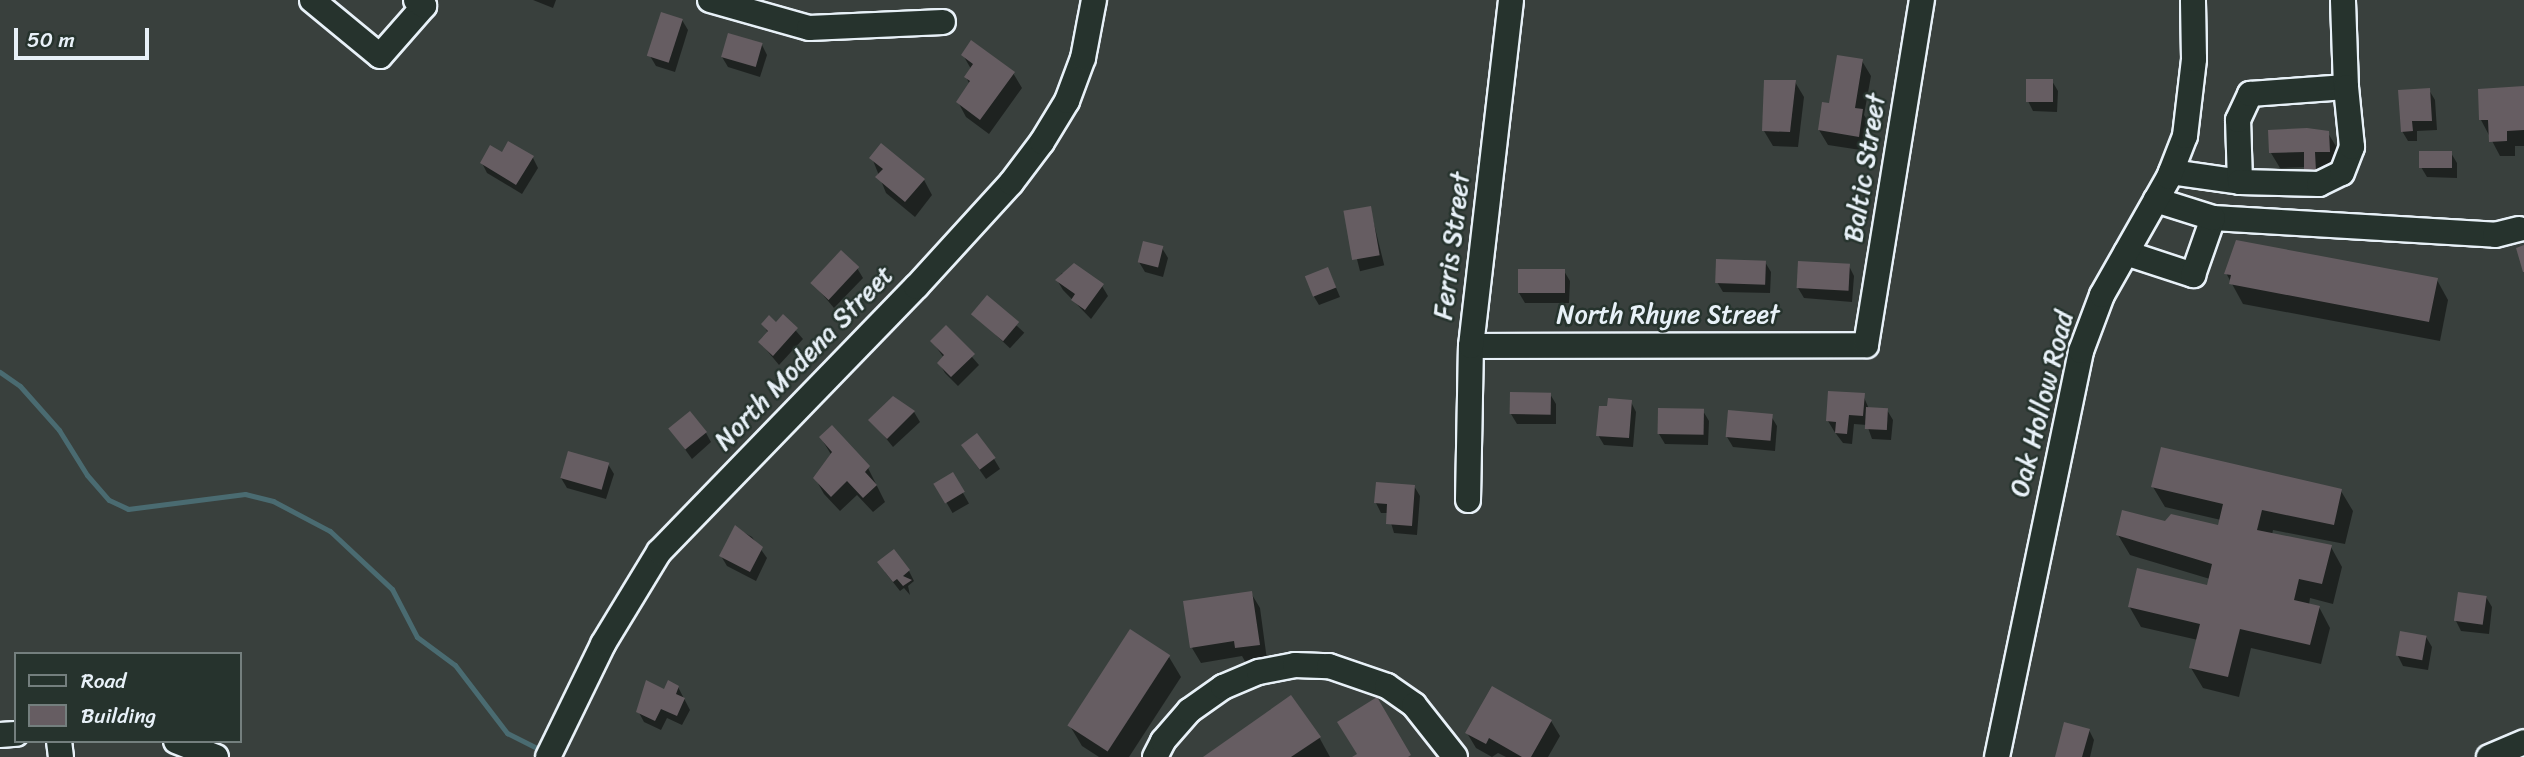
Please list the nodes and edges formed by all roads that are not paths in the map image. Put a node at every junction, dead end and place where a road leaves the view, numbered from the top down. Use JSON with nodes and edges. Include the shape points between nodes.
{"nodes":[{"id":1,"x":312,"y":0,"type":"edge"},
{"id":2,"x":416,"y":0,"type":"edge"},
{"id":3,"x":710,"y":0,"type":"edge"},
{"id":4,"x":1094,"y":0,"type":"edge"},
{"id":5,"x":1511,"y":0,"type":"edge"},
{"id":6,"x":1922,"y":0,"type":"edge"},
{"id":7,"x":2193,"y":0,"type":"edge"},
{"id":8,"x":2343,"y":0,"type":"edge"},
{"id":9,"x":943,"y":23,"type":"dead end"},
{"id":10,"x":2346,"y":87,"type":"junction"},
{"id":11,"x":2171,"y":172,"type":"junction"},
{"id":12,"x":2240,"y":182,"type":"junction"},
{"id":13,"x":2156,"y":200,"type":"junction"},
{"id":14,"x":2213,"y":218,"type":"junction"},
{"id":15,"x":2519,"y":229,"type":"dead end"},
{"id":16,"x":2126,"y":253,"type":"junction"},
{"id":17,"x":1866,"y":345,"type":"joint"},
{"id":18,"x":1471,"y":346,"type":"junction"},
{"id":19,"x":1468,"y":500,"type":"dead end"},
{"id":20,"x":2524,"y":742,"type":"edge"},
{"id":21,"x":181,"y":743,"type":"edge"},
{"id":22,"x":2493,"y":756,"type":"edge"},
{"id":23,"x":216,"y":757,"type":"edge"},
{"id":24,"x":548,"y":757,"type":"edge"},
{"id":25,"x":1155,"y":757,"type":"edge"},
{"id":26,"x":1455,"y":757,"type":"edge"},
{"id":27,"x":1997,"y":757,"type":"edge"}],
"edges":[{"from":1,"to":2,"type":"street","via":[[380,56],[424,6]]},
{"from":3,"to":9,"type":"street","via":[[809,28]]},
{"from":4,"to":24,"type":"street","name":"North Modena Street","via":[[1083,58],[1067,101],[1042,142],[925,277],[659,552],[603,644]]},
{"from":5,"to":18,"type":"street","name":"Ferris Street"},
{"from":6,"to":17,"type":"street","name":"Baltic Street"},
{"from":7,"to":11,"type":"street","name":"Oak Hollow Road","via":[[2194,58],[2185,136]]},
{"from":8,"to":10,"type":"street"},
{"from":10,"to":12,"type":"street","via":[[2250,94],[2238,120]]},
{"from":10,"to":12,"type":"street","via":[[2352,147],[2342,173],[2319,184]]},
{"from":11,"to":12,"type":"street"},
{"from":11,"to":13,"type":"street","name":"Oak Hollow Road"},
{"from":13,"to":14,"type":"street"},
{"from":13,"to":16,"type":"street","name":"Oak Hollow Road"},
{"from":14,"to":15,"type":"street","via":[[2495,235]]},
{"from":14,"to":16,"type":"street","via":[[2193,275]]},
{"from":16,"to":27,"type":"street","name":"Oak Hollow Road","via":[[2102,295],[2081,351],[2059,440]]},
{"from":17,"to":18,"type":"street","name":"North Rhyne Street"},
{"from":18,"to":19,"type":"street","name":"Ferris Street"},
{"from":20,"to":22,"type":"street"},
{"from":21,"to":23,"type":"street"},
{"from":25,"to":26,"type":"street","via":[[1189,711],[1223,687],[1259,672],[1295,665],[1329,666],[1387,686],[1414,705]]}]}
